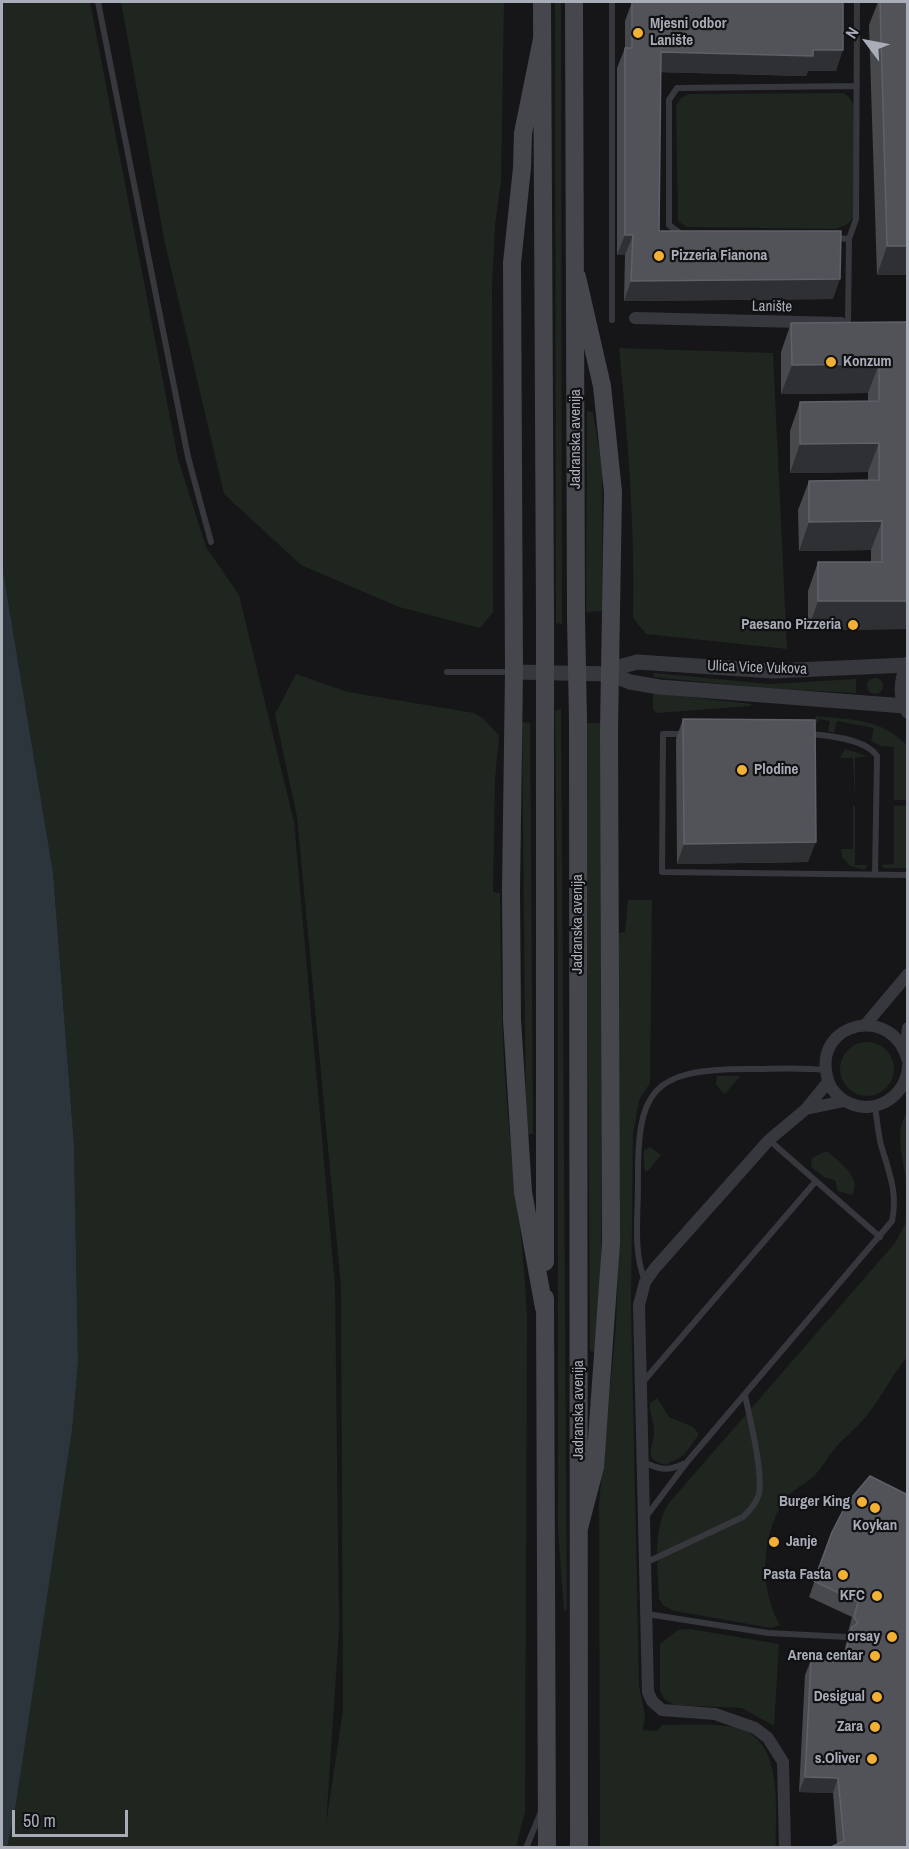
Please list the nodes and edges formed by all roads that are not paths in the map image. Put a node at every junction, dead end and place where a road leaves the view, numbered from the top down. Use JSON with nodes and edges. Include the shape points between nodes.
{"nodes":[{"id":1,"x":98,"y":2,"type":"edge"},
{"id":2,"x":543,"y":2,"type":"edge"},
{"id":3,"x":574,"y":2,"type":"edge"},
{"id":4,"x":612,"y":2,"type":"edge"},
{"id":5,"x":857,"y":2,"type":"edge"},
{"id":6,"x":542,"y":39,"type":"junction"},
{"id":7,"x":857,"y":86,"type":"junction"},
{"id":8,"x":694,"y":235,"type":"edge"},
{"id":9,"x":826,"y":238,"type":"edge"},
{"id":10,"x":849,"y":239,"type":"junction"},
{"id":11,"x":577,"y":277,"type":"junction"},
{"id":12,"x":635,"y":318,"type":"dead end"},
{"id":13,"x":612,"y":320,"type":"dead end"},
{"id":14,"x":854,"y":324,"type":"joint"},
{"id":15,"x":211,"y":542,"type":"dead end"},
{"id":16,"x":907,"y":665,"type":"edge"},
{"id":17,"x":447,"y":672,"type":"dead end"},
{"id":18,"x":514,"y":672,"type":"junction"},
{"id":19,"x":610,"y":674,"type":"junction"},
{"id":20,"x":906,"y":708,"type":"edge"},
{"id":21,"x":697,"y":734,"type":"edge"},
{"id":22,"x":795,"y":734,"type":"edge"},
{"id":23,"x":875,"y":875,"type":"junction"},
{"id":24,"x":908,"y":875,"type":"edge"},
{"id":25,"x":908,"y":974,"type":"edge"},
{"id":26,"x":866,"y":1024,"type":"junction"},
{"id":27,"x":908,"y":1028,"type":"edge"},
{"id":28,"x":906,"y":1056,"type":"edge"},
{"id":29,"x":908,"y":1066,"type":"edge"},
{"id":30,"x":826,"y":1076,"type":"junction"},
{"id":31,"x":906,"y":1083,"type":"edge"},
{"id":32,"x":844,"y":1101,"type":"junction"},
{"id":33,"x":875,"y":1107,"type":"junction"},
{"id":34,"x":806,"y":1109,"type":"junction"},
{"id":35,"x":769,"y":1140,"type":"junction"},
{"id":36,"x":816,"y":1181,"type":"junction"},
{"id":37,"x":880,"y":1237,"type":"junction"},
{"id":38,"x":645,"y":1282,"type":"junction"},
{"id":39,"x":544,"y":1308,"type":"junction"},
{"id":40,"x":641,"y":1384,"type":"junction"},
{"id":41,"x":745,"y":1395,"type":"junction"},
{"id":42,"x":642,"y":1461,"type":"junction"},
{"id":43,"x":687,"y":1462,"type":"junction"},
{"id":44,"x":644,"y":1521,"type":"junction"},
{"id":45,"x":579,"y":1528,"type":"junction"},
{"id":46,"x":645,"y":1563,"type":"junction"},
{"id":47,"x":647,"y":1614,"type":"junction"},
{"id":48,"x":847,"y":1637,"type":"edge"},
{"id":49,"x":548,"y":1795,"type":"junction"},
{"id":50,"x":526,"y":1848,"type":"edge"},
{"id":51,"x":548,"y":1848,"type":"edge"},
{"id":52,"x":579,"y":1848,"type":"edge"},
{"id":53,"x":785,"y":1848,"type":"edge"}],
"edges":[{"from":1,"to":15,"type":"lane","via":[[188,457]]},
{"from":2,"to":6,"type":"main road"},
{"from":3,"to":11,"type":"main road","name":"Jadranska avenija"},
{"from":4,"to":13,"type":"lane"},
{"from":5,"to":7,"type":"lane"},
{"from":6,"to":18,"type":"main road","via":[[523,133],[512,263]]},
{"from":6,"to":39,"type":"main road","bridge":true},
{"from":7,"to":8,"type":"lane","via":[[677,88],[669,100],[669,225],[682,235]]},
{"from":7,"to":10,"type":"lane","via":[[856,219]]},
{"from":9,"to":10,"type":"lane"},
{"from":10,"to":14,"type":"lane"},
{"from":11,"to":19,"type":"main road","via":[[602,386],[613,492]]},
{"from":11,"to":45,"type":"main road","name":"Jadranska avenija","bridge":true},
{"from":12,"to":14,"type":"street","name":"Lanište"},
{"from":16,"to":19,"type":"street","name":"Ulica Vice Vukova","via":[[773,671],[637,662]]},
{"from":16,"to":20,"type":"street","via":[[901,693]]},
{"from":17,"to":18,"type":"lane"},
{"from":18,"to":19,"type":"street","name":"Ulica Vice Vukova"},
{"from":18,"to":39,"type":"main road","via":[[512,1020],[523,1192]]},
{"from":19,"to":20,"type":"street","name":"Ulica Vice Vukova","via":[[646,685]]},
{"from":19,"to":45,"type":"main road","via":[[611,1243],[595,1467]]},
{"from":21,"to":23,"type":"lane","via":[[663,734],[662,872]]},
{"from":22,"to":23,"type":"lane","via":[[855,742],[877,756]]},
{"from":23,"to":24,"type":"lane"},
{"from":25,"to":26,"type":"street"},
{"from":26,"to":28,"type":"street","via":[[890,1032]]},
{"from":26,"to":30,"type":"street","via":[[841,1033],[826,1056]]},
{"from":27,"to":28,"type":"street"},
{"from":29,"to":31,"type":"street"},
{"from":30,"to":32,"type":"street"},
{"from":30,"to":34,"type":"street"},
{"from":30,"to":38,"type":"lane","via":[[792,1067],[692,1072],[670,1079],[648,1102],[639,1129],[638,1253]]},
{"from":31,"to":33,"type":"street","via":[[897,1094]]},
{"from":32,"to":33,"type":"street","via":[[854,1106]]},
{"from":32,"to":34,"type":"street"},
{"from":33,"to":37,"type":"lane","via":[[895,1201],[892,1221]]},
{"from":34,"to":35,"type":"street"},
{"from":35,"to":36,"type":"lane"},
{"from":35,"to":38,"type":"street"},
{"from":36,"to":37,"type":"lane"},
{"from":36,"to":40,"type":"lane"},
{"from":37,"to":41,"type":"lane"},
{"from":38,"to":40,"type":"street","via":[[639,1305]]},
{"from":39,"to":49,"type":"main road"},
{"from":40,"to":42,"type":"street"},
{"from":41,"to":43,"type":"lane"},
{"from":41,"to":46,"type":"lane","via":[[758,1473],[759,1492],[754,1505],[743,1517]]},
{"from":42,"to":43,"type":"lane","via":[[662,1470],[672,1470]]},
{"from":42,"to":44,"type":"street"},
{"from":43,"to":44,"type":"lane"},
{"from":44,"to":46,"type":"street"},
{"from":45,"to":52,"type":"main road","name":"Jadranska avenija"},
{"from":46,"to":47,"type":"street"},
{"from":47,"to":48,"type":"lane","via":[[768,1633]]},
{"from":47,"to":53,"type":"street","via":[[648,1692],[652,1701],[662,1710],[716,1714],[755,1728],[768,1738],[783,1762]]},
{"from":49,"to":50,"type":"lane"},
{"from":49,"to":51,"type":"main road"}]}
